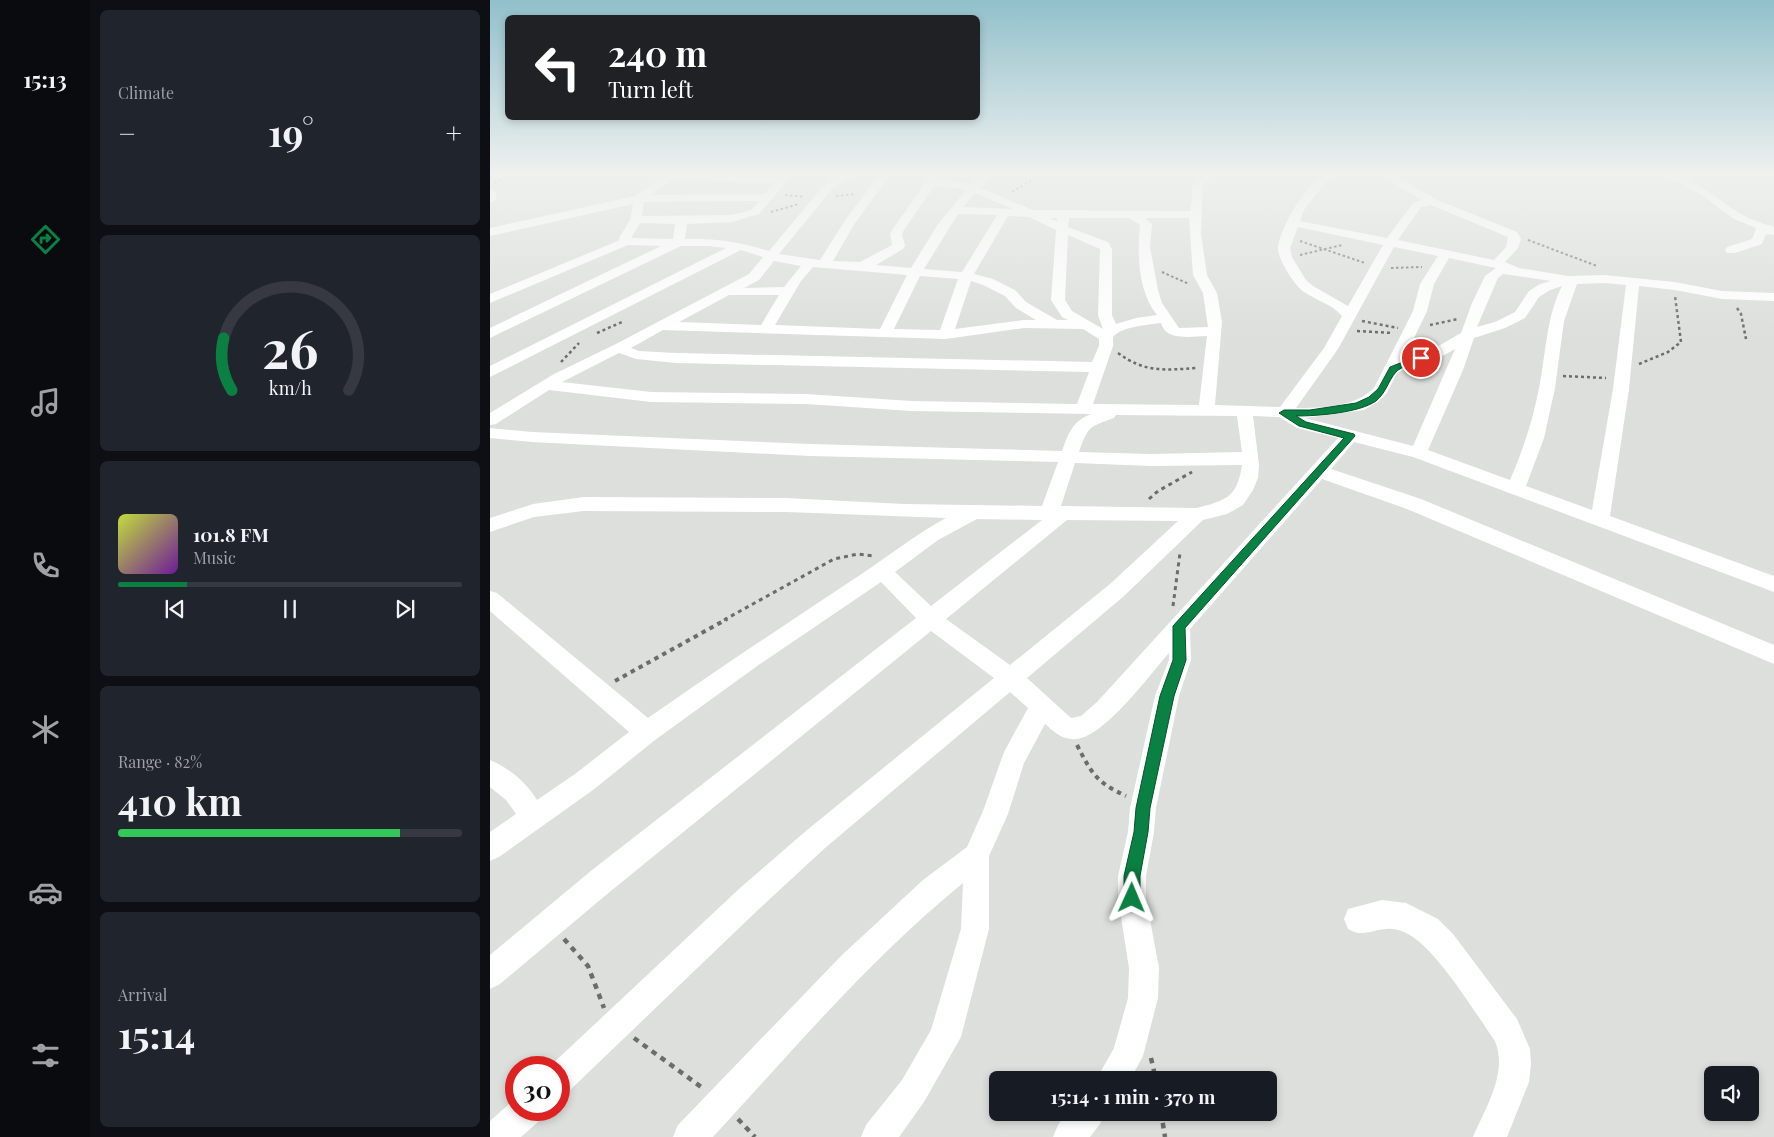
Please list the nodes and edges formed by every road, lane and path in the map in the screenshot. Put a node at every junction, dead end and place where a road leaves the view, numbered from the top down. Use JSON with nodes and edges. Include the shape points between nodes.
{"nodes":[{"id":1,"x":508,"y":228,"type":"edge"},
{"id":2,"x":631,"y":228,"type":"edge"},
{"id":3,"x":680,"y":228,"type":"edge"},
{"id":4,"x":794,"y":228,"type":"edge"},
{"id":5,"x":846,"y":228,"type":"edge"},
{"id":6,"x":899,"y":228,"type":"edge"},
{"id":7,"x":943,"y":228,"type":"edge"},
{"id":8,"x":995,"y":228,"type":"edge"},
{"id":9,"x":1063,"y":228,"type":"edge"},
{"id":10,"x":1073,"y":228,"type":"edge"},
{"id":11,"x":1146,"y":228,"type":"edge"},
{"id":12,"x":1195,"y":228,"type":"edge"},
{"id":13,"x":1291,"y":228,"type":"junction"},
{"id":14,"x":1399,"y":228,"type":"edge"},
{"id":15,"x":1496,"y":228,"type":"edge"},
{"id":16,"x":1774,"y":231,"type":"edge"},
{"id":17,"x":490,"y":232,"type":"edge"},
{"id":18,"x":1513,"y":235,"type":"junction"},
{"id":19,"x":1372,"y":239,"type":"junction"},
{"id":20,"x":626,"y":241,"type":"junction"},
{"id":21,"x":678,"y":243,"type":"junction"},
{"id":22,"x":1391,"y":243,"type":"junction"},
{"id":23,"x":740,"y":246,"type":"junction"},
{"id":24,"x":1322,"y":249,"type":"junction"},
{"id":25,"x":1731,"y":250,"type":"dead end"},
{"id":26,"x":772,"y":256,"type":"junction"},
{"id":27,"x":1286,"y":257,"type":"junction"},
{"id":28,"x":1440,"y":260,"type":"junction"},
{"id":29,"x":810,"y":263,"type":"junction"},
{"id":30,"x":825,"y":264,"type":"junction"},
{"id":31,"x":1497,"y":264,"type":"junction"},
{"id":32,"x":859,"y":266,"type":"junction"},
{"id":33,"x":1147,"y":266,"type":"junction"},
{"id":34,"x":1378,"y":266,"type":"junction"},
{"id":35,"x":1601,"y":268,"type":"dead end"},
{"id":36,"x":1522,"y":272,"type":"junction"},
{"id":37,"x":915,"y":274,"type":"junction"},
{"id":38,"x":966,"y":276,"type":"junction"},
{"id":39,"x":1570,"y":280,"type":"junction"},
{"id":40,"x":1633,"y":282,"type":"junction"},
{"id":41,"x":490,"y":285,"type":"edge"},
{"id":42,"x":1675,"y":286,"type":"junction"},
{"id":43,"x":516,"y":288,"type":"junction"},
{"id":44,"x":788,"y":291,"type":"junction"},
{"id":45,"x":725,"y":292,"type":"junction"},
{"id":46,"x":1210,"y":294,"type":"junction"},
{"id":47,"x":1722,"y":295,"type":"junction"},
{"id":48,"x":1774,"y":297,"type":"edge"},
{"id":49,"x":490,"y":299,"type":"edge"},
{"id":50,"x":1474,"y":316,"type":"junction"},
{"id":51,"x":1167,"y":318,"type":"junction"},
{"id":52,"x":1346,"y":321,"type":"junction"},
{"id":53,"x":622,"y":322,"type":"dead end"},
{"id":54,"x":1055,"y":325,"type":"junction"},
{"id":55,"x":1086,"y":325,"type":"junction"},
{"id":56,"x":660,"y":326,"type":"junction"},
{"id":57,"x":766,"y":329,"type":"junction"},
{"id":58,"x":1409,"y":330,"type":"junction"},
{"id":59,"x":1215,"y":331,"type":"junction"},
{"id":60,"x":885,"y":333,"type":"junction"},
{"id":61,"x":490,"y":334,"type":"edge"},
{"id":62,"x":594,"y":335,"type":"dead end"},
{"id":63,"x":946,"y":335,"type":"junction"},
{"id":64,"x":1468,"y":335,"type":"junction"},
{"id":65,"x":1108,"y":337,"type":"junction"},
{"id":66,"x":586,"y":338,"type":"dead end"},
{"id":67,"x":1746,"y":339,"type":"dead end"},
{"id":68,"x":619,"y":348,"type":"junction"},
{"id":69,"x":1097,"y":367,"type":"junction"},
{"id":70,"x":1212,"y":368,"type":"junction"},
{"id":71,"x":1393,"y":369,"type":"junction"},
{"id":72,"x":490,"y":372,"type":"edge"},
{"id":73,"x":1549,"y":376,"type":"junction"},
{"id":74,"x":1622,"y":376,"type":"junction"},
{"id":75,"x":552,"y":381,"type":"junction"},
{"id":76,"x":1082,"y":409,"type":"junction"},
{"id":77,"x":1122,"y":410,"type":"junction"},
{"id":78,"x":1207,"y":410,"type":"junction"},
{"id":79,"x":1244,"y":411,"type":"junction"},
{"id":80,"x":1284,"y":413,"type":"junction"},
{"id":81,"x":490,"y":420,"type":"edge"},
{"id":82,"x":490,"y":433,"type":"edge"},
{"id":83,"x":1350,"y":436,"type":"junction"},
{"id":84,"x":1418,"y":453,"type":"junction"},
{"id":85,"x":1068,"y":457,"type":"junction"},
{"id":86,"x":1251,"y":458,"type":"junction"},
{"id":87,"x":1199,"y":459,"type":"junction"},
{"id":88,"x":1319,"y":471,"type":"junction"},
{"id":89,"x":1516,"y":488,"type":"junction"},
{"id":90,"x":974,"y":512,"type":"junction"},
{"id":91,"x":1133,"y":513,"type":"junction"},
{"id":92,"x":1055,"y":514,"type":"junction"},
{"id":93,"x":1197,"y":514,"type":"junction"},
{"id":94,"x":1600,"y":519,"type":"junction"},
{"id":95,"x":490,"y":525,"type":"edge"},
{"id":96,"x":1180,"y":530,"type":"junction"},
{"id":97,"x":888,"y":567,"type":"junction"},
{"id":98,"x":1774,"y":584,"type":"edge"},
{"id":99,"x":490,"y":599,"type":"edge"},
{"id":100,"x":929,"y":618,"type":"junction"},
{"id":101,"x":1176,"y":630,"type":"junction"},
{"id":102,"x":1774,"y":655,"type":"edge"},
{"id":103,"x":1011,"y":678,"type":"junction"},
{"id":104,"x":599,"y":691,"type":"junction"},
{"id":105,"x":1042,"y":706,"type":"junction"},
{"id":106,"x":1070,"y":730,"type":"junction"},
{"id":107,"x":647,"y":732,"type":"junction"},
{"id":108,"x":490,"y":772,"type":"edge"},
{"id":109,"x":1143,"y":808,"type":"junction"},
{"id":110,"x":532,"y":818,"type":"junction"},
{"id":111,"x":490,"y":848,"type":"edge"},
{"id":112,"x":976,"y":856,"type":"junction"},
{"id":113,"x":1358,"y":919,"type":"dead end"},
{"id":114,"x":550,"y":924,"type":"junction"},
{"id":115,"x":490,"y":974,"type":"edge"},
{"id":116,"x":616,"y":1025,"type":"junction"},
{"id":117,"x":570,"y":1069,"type":"edge"},
{"id":118,"x":1118,"y":1071,"type":"edge"},
{"id":119,"x":723,"y":1103,"type":"junction"},
{"id":120,"x":514,"y":1121,"type":"edge"},
{"id":121,"x":1082,"y":1121,"type":"edge"},
{"id":122,"x":1163,"y":1121,"type":"edge"},
{"id":123,"x":497,"y":1137,"type":"edge"},
{"id":124,"x":690,"y":1137,"type":"edge"},
{"id":125,"x":878,"y":1137,"type":"edge"},
{"id":126,"x":1070,"y":1137,"type":"edge"},
{"id":127,"x":1165,"y":1137,"type":"edge"},
{"id":128,"x":1490,"y":1137,"type":"edge"}],
"edges":[{"from":1,"to":17,"type":"street"},
{"from":2,"to":20,"type":"street"},
{"from":3,"to":21,"type":"street"},
{"from":4,"to":26,"type":"street"},
{"from":5,"to":30,"type":"street"},
{"from":6,"to":32,"type":"street","via":[[896,234],[899,246],[876,261]]},
{"from":7,"to":37,"type":"street"},
{"from":8,"to":38,"type":"street"},
{"from":9,"to":55,"type":"street","via":[[1058,300],[1067,314]]},
{"from":10,"to":65,"type":"street","via":[[1106,249],[1104,315]]},
{"from":11,"to":33,"type":"street"},
{"from":12,"to":46,"type":"street","via":[[1200,275]]},
{"from":13,"to":19,"type":"street"},
{"from":13,"to":24,"type":"path","via":[[1301,241]]},
{"from":13,"to":27,"type":"street","via":[[1284,248]]},
{"from":14,"to":22,"type":"street"},
{"from":15,"to":18,"type":"street"},
{"from":16,"to":25,"type":"street","via":[[1761,230],[1758,241]]},
{"from":18,"to":31,"type":"street","via":[[1512,248]]},
{"from":18,"to":35,"type":"path"},
{"from":19,"to":22,"type":"street"},
{"from":19,"to":24,"type":"path"},
{"from":20,"to":21,"type":"street"},
{"from":20,"to":43,"type":"street"},
{"from":21,"to":23,"type":"street"},
{"from":21,"to":61,"type":"street"},
{"from":22,"to":28,"type":"street"},
{"from":22,"to":34,"type":"street"},
{"from":23,"to":26,"type":"street"},
{"from":23,"to":72,"type":"street"},
{"from":24,"to":27,"type":"path"},
{"from":24,"to":34,"type":"path"},
{"from":26,"to":29,"type":"street"},
{"from":26,"to":45,"type":"street","via":[[754,277]]},
{"from":27,"to":52,"type":"street","via":[[1308,289],[1341,306]]},
{"from":28,"to":31,"type":"street"},
{"from":28,"to":34,"type":"path","via":[[1401,270]]},
{"from":28,"to":58,"type":"street"},
{"from":29,"to":30,"type":"street"},
{"from":29,"to":44,"type":"street","via":[[794,279]]},
{"from":30,"to":32,"type":"street"},
{"from":31,"to":36,"type":"street"},
{"from":32,"to":37,"type":"street"},
{"from":33,"to":46,"type":"path"},
{"from":33,"to":51,"type":"street","via":[[1153,300]]},
{"from":34,"to":52,"type":"street"},
{"from":36,"to":39,"type":"street"},
{"from":36,"to":50,"type":"street","via":[[1500,271],[1492,276]]},
{"from":37,"to":38,"type":"street"},
{"from":37,"to":60,"type":"street"},
{"from":38,"to":54,"type":"street","via":[[1010,293],[1021,305]]},
{"from":38,"to":63,"type":"street"},
{"from":39,"to":40,"type":"street"},
{"from":39,"to":64,"type":"street","via":[[1544,287],[1512,319]]},
{"from":39,"to":73,"type":"street","via":[[1557,321]]},
{"from":40,"to":42,"type":"street"},
{"from":40,"to":74,"type":"street"},
{"from":41,"to":43,"type":"street"},
{"from":42,"to":47,"type":"street"},
{"from":42,"to":74,"type":"path","via":[[1681,342]]},
{"from":43,"to":49,"type":"street"},
{"from":44,"to":45,"type":"street"},
{"from":44,"to":57,"type":"street"},
{"from":45,"to":56,"type":"street"},
{"from":46,"to":59,"type":"street"},
{"from":47,"to":48,"type":"street"},
{"from":47,"to":67,"type":"path","via":[[1736,305]]},
{"from":50,"to":58,"type":"path"},
{"from":50,"to":64,"type":"street"},
{"from":51,"to":59,"type":"street","via":[[1169,328],[1176,332]]},
{"from":51,"to":65,"type":"street","via":[[1136,322]]},
{"from":52,"to":58,"type":"path"},
{"from":52,"to":58,"type":"path","via":[[1377,333]]},
{"from":52,"to":80,"type":"street","via":[[1321,364]]},
{"from":53,"to":62,"type":"path"},
{"from":54,"to":55,"type":"street"},
{"from":54,"to":63,"type":"street","via":[[1024,324]]},
{"from":55,"to":65,"type":"street"},
{"from":56,"to":57,"type":"street"},
{"from":56,"to":68,"type":"street"},
{"from":57,"to":60,"type":"street"},
{"from":58,"to":71,"type":"street"},
{"from":59,"to":70,"type":"street"},
{"from":60,"to":63,"type":"street"},
{"from":64,"to":71,"type":"street","via":[[1432,356],[1411,360]]},
{"from":64,"to":84,"type":"street"},
{"from":65,"to":69,"type":"street"},
{"from":65,"to":70,"type":"path","via":[[1128,362],[1137,367],[1157,370]]},
{"from":66,"to":75,"type":"path","via":[[563,359]]},
{"from":68,"to":69,"type":"street","via":[[636,354],[676,358]]},
{"from":68,"to":75,"type":"street"},
{"from":69,"to":76,"type":"street"},
{"from":70,"to":78,"type":"street"},
{"from":71,"to":80,"type":"street","via":[[1381,390],[1358,406]]},
{"from":73,"to":74,"type":"path"},
{"from":73,"to":89,"type":"street","via":[[1536,438]]},
{"from":74,"to":94,"type":"street"},
{"from":75,"to":76,"type":"street","via":[[652,396]]},
{"from":75,"to":81,"type":"street"},
{"from":76,"to":77,"type":"street"},
{"from":77,"to":78,"type":"street"},
{"from":77,"to":85,"type":"street","via":[[1084,423]]},
{"from":78,"to":79,"type":"street"},
{"from":79,"to":80,"type":"street"},
{"from":79,"to":86,"type":"street"},
{"from":80,"to":83,"type":"street","via":[[1302,424]]},
{"from":82,"to":85,"type":"street","via":[[810,450]]},
{"from":83,"to":84,"type":"street"},
{"from":83,"to":88,"type":"street"},
{"from":84,"to":89,"type":"street"},
{"from":85,"to":87,"type":"street"},
{"from":85,"to":92,"type":"street"},
{"from":86,"to":87,"type":"street"},
{"from":86,"to":93,"type":"street","via":[[1251,476],[1239,497],[1224,508]]},
{"from":87,"to":91,"type":"path","via":[[1188,476],[1158,491]]},
{"from":88,"to":101,"type":"street"},
{"from":88,"to":102,"type":"street","via":[[1414,504]]},
{"from":89,"to":94,"type":"street"},
{"from":90,"to":92,"type":"street"},
{"from":90,"to":95,"type":"street","via":[[786,505],[584,504],[534,511]]},
{"from":90,"to":97,"type":"street","via":[[931,535]]},
{"from":91,"to":92,"type":"street"},
{"from":91,"to":93,"type":"street"},
{"from":92,"to":100,"type":"street"},
{"from":93,"to":96,"type":"street"},
{"from":94,"to":98,"type":"street"},
{"from":96,"to":101,"type":"path","via":[[1180,562],[1174,593]]},
{"from":96,"to":103,"type":"street","via":[[1117,590]]},
{"from":97,"to":100,"type":"street"},
{"from":97,"to":104,"type":"path","via":[[874,556],[858,554],[834,559]]},
{"from":97,"to":107,"type":"street","via":[[752,657]]},
{"from":99,"to":104,"type":"street"},
{"from":100,"to":103,"type":"street"},
{"from":100,"to":114,"type":"street"},
{"from":101,"to":106,"type":"street","via":[[1094,720],[1083,728]]},
{"from":101,"to":109,"type":"street","via":[[1180,660],[1167,696]]},
{"from":103,"to":105,"type":"street"},
{"from":103,"to":116,"type":"street","via":[[816,839]]},
{"from":104,"to":107,"type":"street"},
{"from":105,"to":106,"type":"street"},
{"from":105,"to":112,"type":"street","via":[[1013,760],[995,814]]},
{"from":106,"to":109,"type":"path","via":[[1092,773],[1105,786]]},
{"from":107,"to":110,"type":"street"},
{"from":108,"to":110,"type":"street","via":[[515,790],[524,800]]},
{"from":109,"to":118,"type":"street","via":[[1132,876],[1132,898],[1144,968],[1143,998],[1127,1056]]},
{"from":110,"to":111,"type":"street"},
{"from":112,"to":119,"type":"street","via":[[933,890],[852,965]]},
{"from":112,"to":125,"type":"street","via":[[975,929],[945,1037],[913,1091]]},
{"from":113,"to":128,"type":"street","via":[[1382,914],[1406,917],[1428,929],[1443,944],[1506,1030],[1514,1049],[1513,1082]]},
{"from":114,"to":115,"type":"street"},
{"from":114,"to":116,"type":"path","via":[[590,970],[598,998]]},
{"from":116,"to":117,"type":"street"},
{"from":116,"to":119,"type":"path"},
{"from":119,"to":124,"type":"street"},
{"from":120,"to":123,"type":"street"},
{"from":121,"to":126,"type":"street"},
{"from":122,"to":127,"type":"path"}]}
